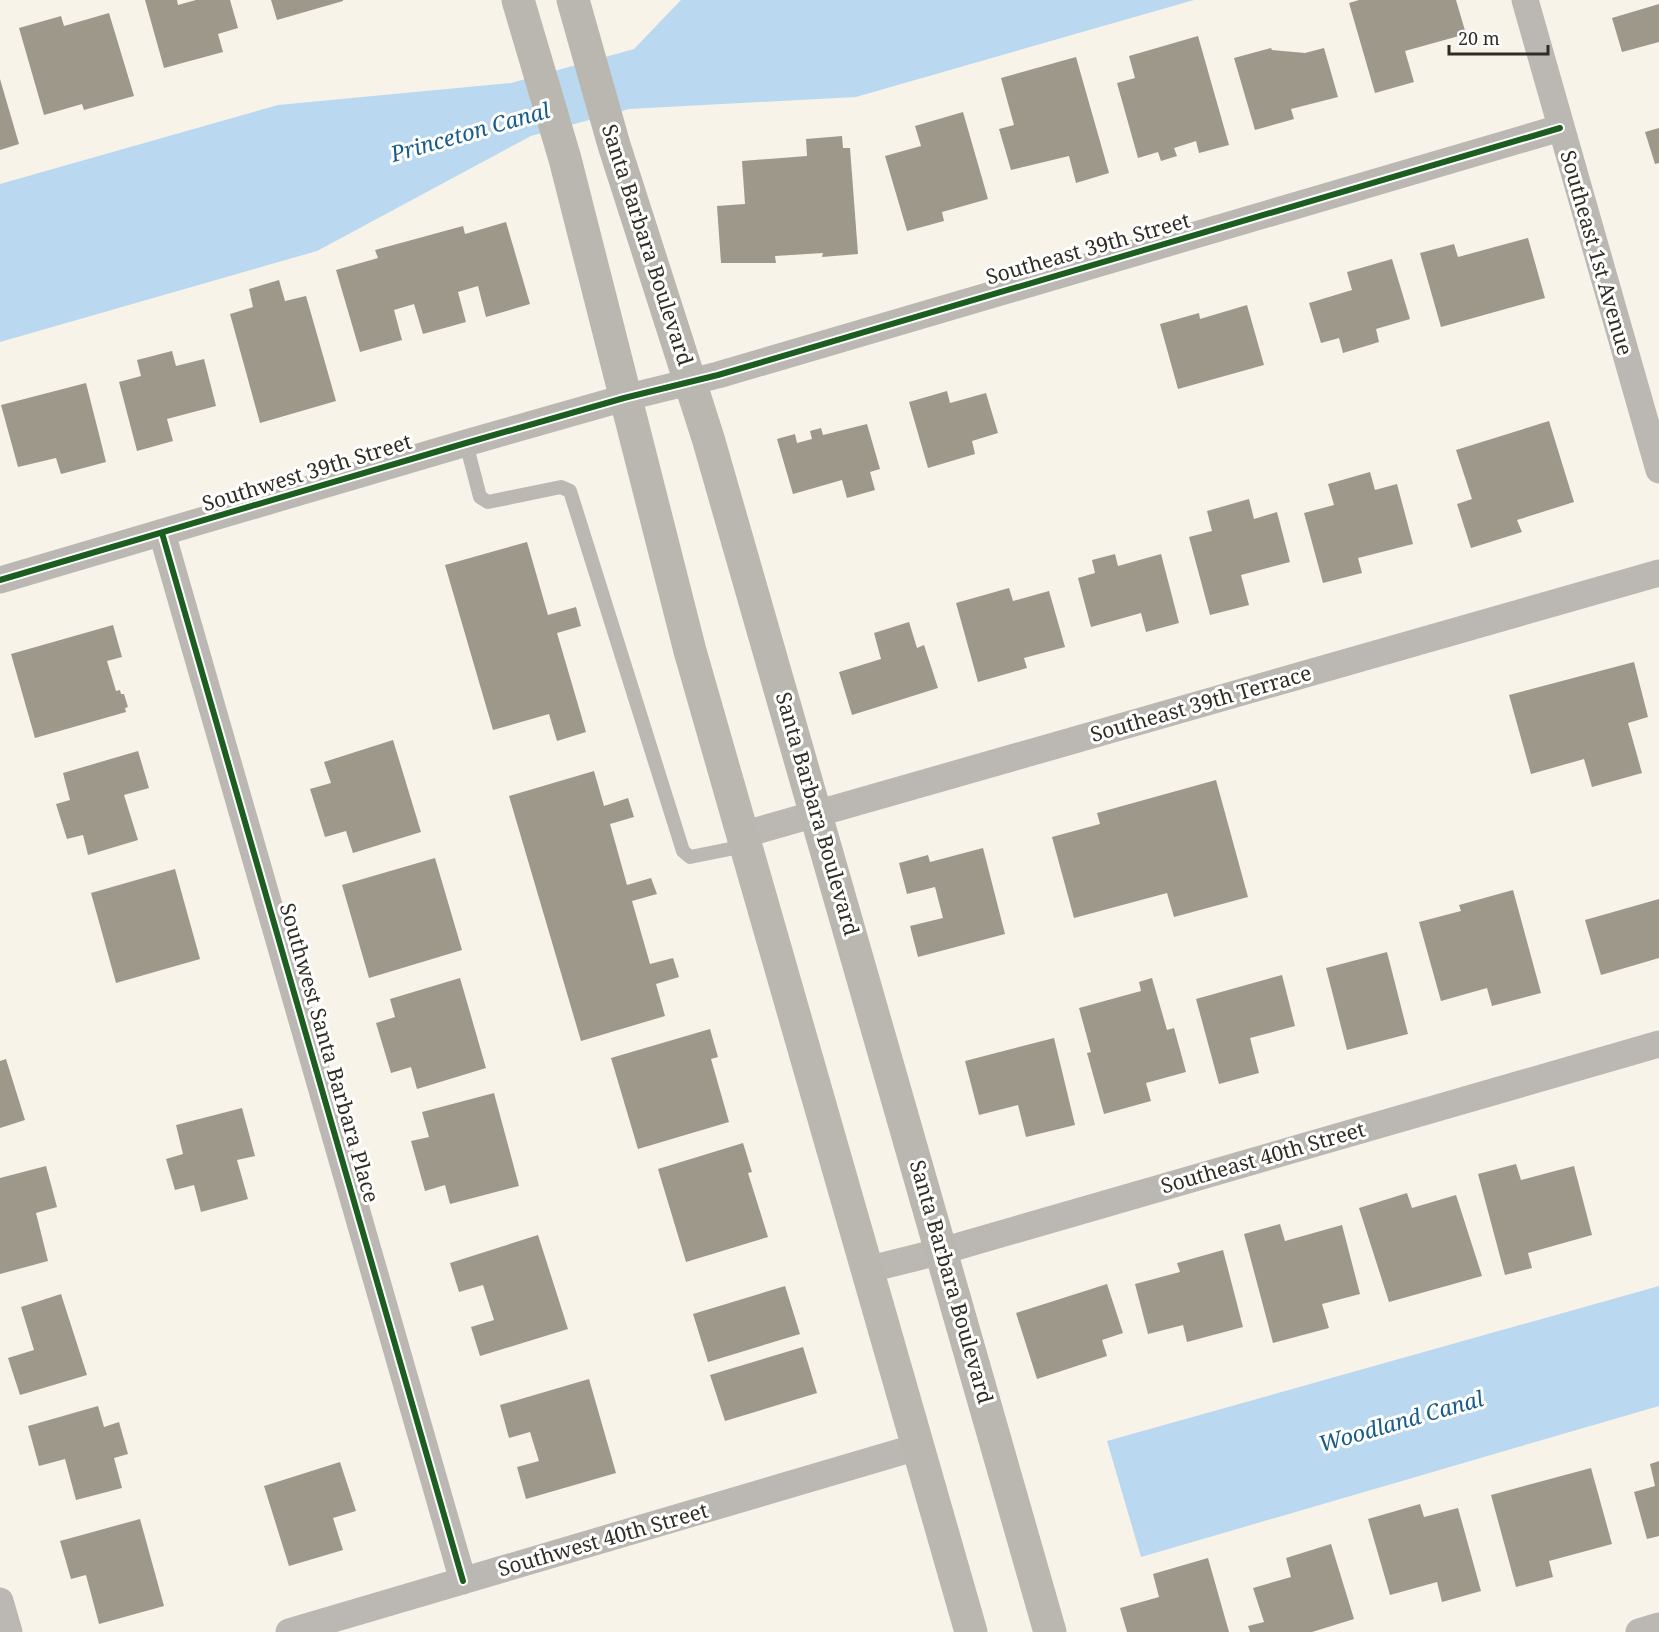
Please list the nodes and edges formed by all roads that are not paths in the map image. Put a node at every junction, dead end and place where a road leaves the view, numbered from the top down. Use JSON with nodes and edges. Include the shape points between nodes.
{"nodes":[{"id":1,"x":518,"y":0,"type":"edge"},
{"id":2,"x":573,"y":0,"type":"edge"},
{"id":3,"x":1525,"y":0,"type":"edge"},
{"id":4,"x":1560,"y":128,"type":"junction"},
{"id":5,"x":690,"y":383,"type":"junction"},
{"id":6,"x":624,"y":398,"type":"junction"},
{"id":7,"x":466,"y":443,"type":"junction"},
{"id":8,"x":1659,"y":471,"type":"edge"},
{"id":9,"x":162,"y":533,"type":"junction"},
{"id":10,"x":1659,"y":573,"type":"edge"},
{"id":11,"x":0,"y":580,"type":"edge"},
{"id":12,"x":817,"y":812,"type":"junction"},
{"id":13,"x":744,"y":840,"type":"junction"},
{"id":14,"x":1659,"y":1044,"type":"edge"},
{"id":15,"x":942,"y":1251,"type":"junction"},
{"id":16,"x":866,"y":1270,"type":"junction"},
{"id":17,"x":917,"y":1447,"type":"junction"},
{"id":18,"x":463,"y":1581,"type":"junction"},
{"id":19,"x":0,"y":1601,"type":"edge"},
{"id":20,"x":1659,"y":1626,"type":"edge"},
{"id":21,"x":9,"y":1632,"type":"edge"},
{"id":22,"x":289,"y":1632,"type":"edge"},
{"id":23,"x":971,"y":1632,"type":"edge"},
{"id":24,"x":1050,"y":1632,"type":"edge"},
{"id":25,"x":1639,"y":1632,"type":"edge"}],
"edges":[{"from":1,"to":6,"type":"main road","via":[[565,159]]},
{"from":2,"to":5,"type":"main road","name":"Santa Barbara Boulevard","via":[[614,145]]},
{"from":3,"to":4,"type":"street","name":"Southeast 1st Avenue"},
{"from":4,"to":5,"type":"street","name":"Southeast 39th Street"},
{"from":4,"to":8,"type":"street","name":"Southeast 1st Avenue"},
{"from":5,"to":6,"type":"street","name":"Southeast 39th Street"},
{"from":5,"to":12,"type":"main road","name":"Santa Barbara Boulevard"},
{"from":6,"to":7,"type":"street","name":"Southwest 39th Street"},
{"from":6,"to":13,"type":"main road"},
{"from":7,"to":9,"type":"street","name":"Southwest 39th Street"},
{"from":7,"to":13,"type":"lane","via":[[480,497],[488,502],[561,487],[570,490],[683,851],[690,857]]},
{"from":9,"to":11,"type":"street","name":"Southwest 39th Street"},
{"from":9,"to":18,"type":"street","name":"Southwest Santa Barbara Place"},
{"from":10,"to":12,"type":"street","name":"Southeast 39th Terrace"},
{"from":12,"to":13,"type":"street","name":"Southeast 39th Terrace"},
{"from":12,"to":15,"type":"main road","name":"Santa Barbara Boulevard"},
{"from":13,"to":16,"type":"main road"},
{"from":14,"to":15,"type":"street","name":"Southeast 40th Street"},
{"from":15,"to":16,"type":"street","name":"Southeast 40th Street"},
{"from":15,"to":24,"type":"main road","name":"Santa Barbara Boulevard"},
{"from":16,"to":17,"type":"main road"},
{"from":17,"to":18,"type":"street","name":"Southwest 40th Street"},
{"from":17,"to":23,"type":"main road"},
{"from":18,"to":22,"type":"street","name":"Southwest 40th Street"},
{"from":19,"to":21,"type":"street"},
{"from":20,"to":25,"type":"street"}]}
